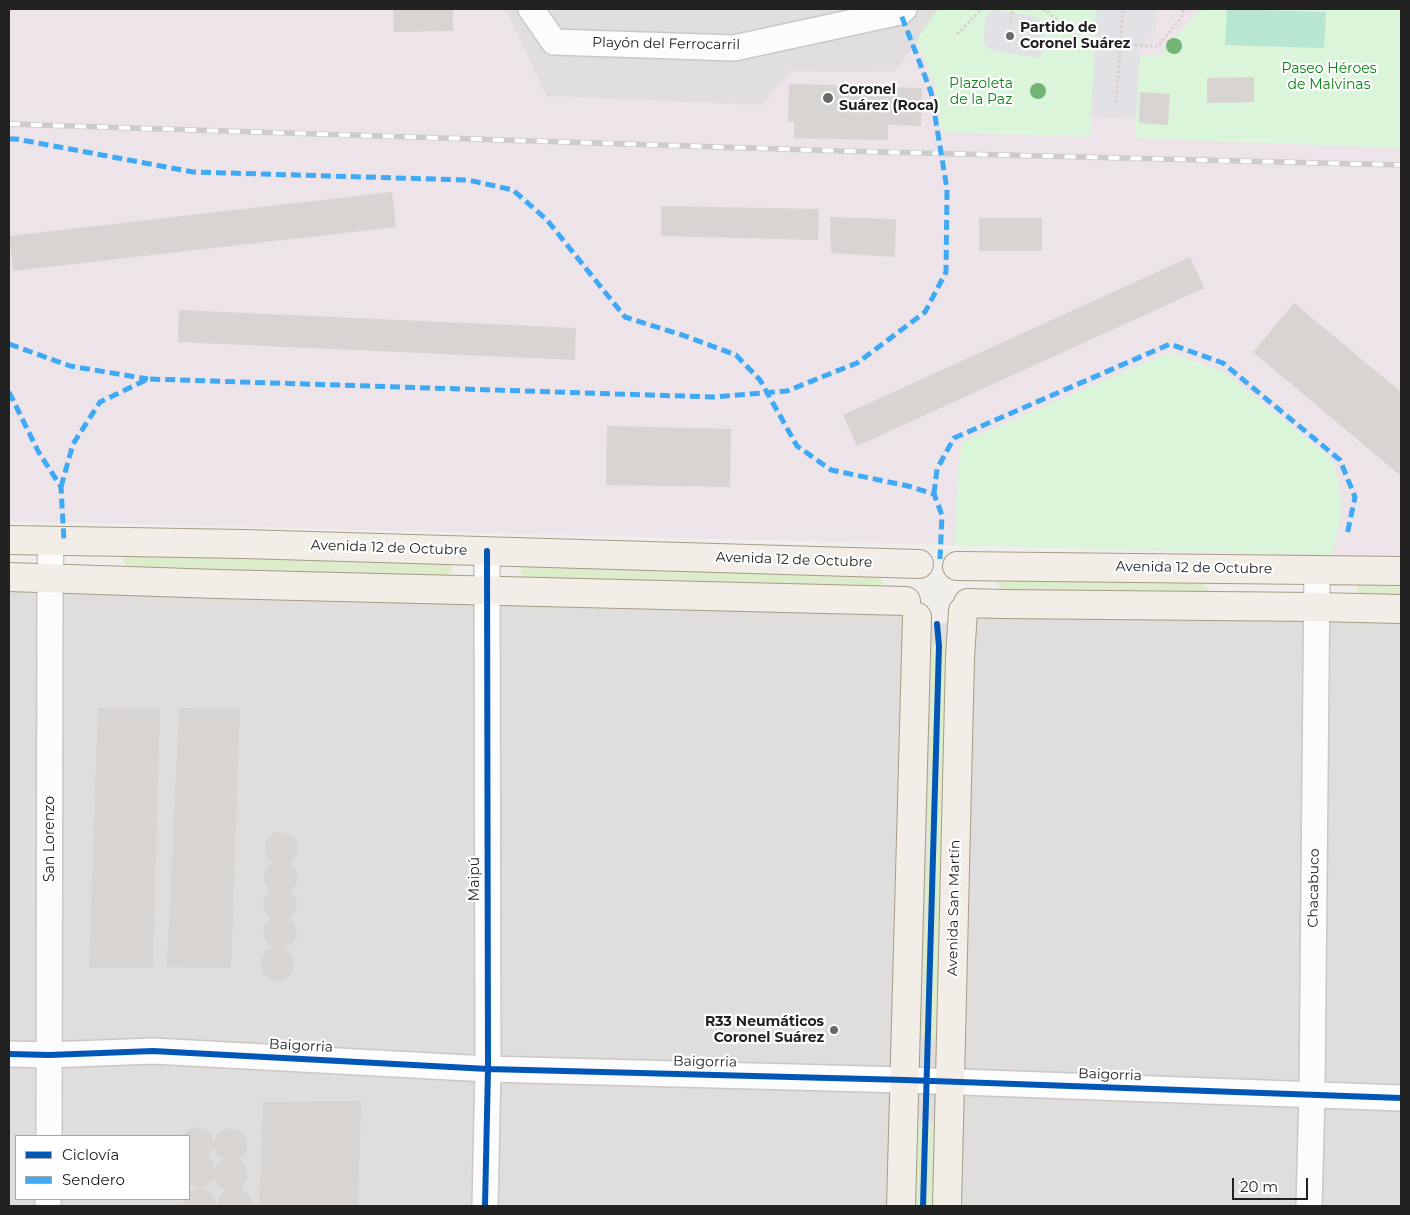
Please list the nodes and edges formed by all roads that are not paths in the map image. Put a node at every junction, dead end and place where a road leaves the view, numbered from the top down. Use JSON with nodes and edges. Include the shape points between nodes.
{"nodes":[{"id":1,"x":531,"y":9,"type":"edge"},
{"id":2,"x":904,"y":9,"type":"edge"},
{"id":3,"x":9,"y":540,"type":"edge"},
{"id":4,"x":51,"y":542,"type":"junction"},
{"id":5,"x":487,"y":551,"type":"junction"},
{"id":6,"x":919,"y":564,"type":"junction"},
{"id":7,"x":957,"y":566,"type":"junction"},
{"id":8,"x":1317,"y":570,"type":"junction"},
{"id":9,"x":1401,"y":571,"type":"edge"},
{"id":10,"x":9,"y":577,"type":"edge"},
{"id":11,"x":50,"y":578,"type":"junction"},
{"id":12,"x":487,"y":590,"type":"junction"},
{"id":13,"x":966,"y":607,"type":"junction"},
{"id":14,"x":1317,"y":607,"type":"junction"},
{"id":15,"x":911,"y":609,"type":"junction"},
{"id":16,"x":1401,"y":609,"type":"edge"},
{"id":17,"x":9,"y":1054,"type":"edge"},
{"id":18,"x":49,"y":1055,"type":"junction"},
{"id":19,"x":488,"y":1069,"type":"junction"},
{"id":20,"x":905,"y":1080,"type":"junction"},
{"id":21,"x":950,"y":1082,"type":"junction"},
{"id":22,"x":1312,"y":1094,"type":"junction"},
{"id":23,"x":1401,"y":1098,"type":"edge"},
{"id":24,"x":49,"y":1135,"type":"edge"},
{"id":25,"x":484,"y":1206,"type":"edge"},
{"id":26,"x":901,"y":1206,"type":"edge"},
{"id":27,"x":947,"y":1206,"type":"edge"},
{"id":28,"x":1309,"y":1206,"type":"edge"}],
"edges":[{"from":1,"to":2,"type":"street","name":"Playón del Ferrocarril","via":[[554,42],[734,48]]},
{"from":3,"to":4,"type":"main road","name":"Avenida 12 de Octubre"},
{"from":4,"to":5,"type":"main road","name":"Avenida 12 de Octubre"},
{"from":4,"to":11,"type":"street","name":"San Lorenzo"},
{"from":5,"to":6,"type":"main road","name":"Avenida 12 de Octubre"},
{"from":5,"to":12,"type":"street","name":"Maipú"},
{"from":6,"to":7,"type":"main road","via":[[944,559]]},
{"from":6,"to":15,"type":"main road","via":[[907,577],[904,588]]},
{"from":7,"to":8,"type":"main road","name":"Avenida 12 de Octubre"},
{"from":7,"to":13,"type":"main road","via":[[968,578],[970,589]]},
{"from":8,"to":9,"type":"main road","name":"Avenida 12 de Octubre"},
{"from":8,"to":14,"type":"street","name":"Chacabuco"},
{"from":10,"to":11,"type":"main road"},
{"from":11,"to":12,"type":"main road"},
{"from":11,"to":18,"type":"street","name":"San Lorenzo"},
{"from":12,"to":15,"type":"main road"},
{"from":12,"to":19,"type":"street","name":"Maipú"},
{"from":13,"to":14,"type":"main road","via":[[1002,604]]},
{"from":13,"to":15,"type":"main road","via":[[948,622],[937,624],[926,622]]},
{"from":13,"to":21,"type":"main road","name":"Avenida San Martín","via":[[960,656]]},
{"from":14,"to":16,"type":"main road"},
{"from":14,"to":22,"type":"street","name":"Chacabuco"},
{"from":15,"to":20,"type":"main road"},
{"from":17,"to":18,"type":"street","name":"Baigorria"},
{"from":18,"to":19,"type":"street","name":"Baigorria","via":[[153,1051]]},
{"from":18,"to":24,"type":"street","name":"San Lorenzo"},
{"from":19,"to":20,"type":"street","name":"Baigorria"},
{"from":19,"to":25,"type":"street","name":"Maipú"},
{"from":20,"to":21,"type":"street","name":"Baigorria"},
{"from":20,"to":26,"type":"main road"},
{"from":21,"to":22,"type":"street","name":"Baigorria"},
{"from":21,"to":27,"type":"main road","name":"Avenida San Martín"},
{"from":22,"to":23,"type":"street","name":"Baigorria"},
{"from":22,"to":28,"type":"street","name":"Chacabuco"}]}
